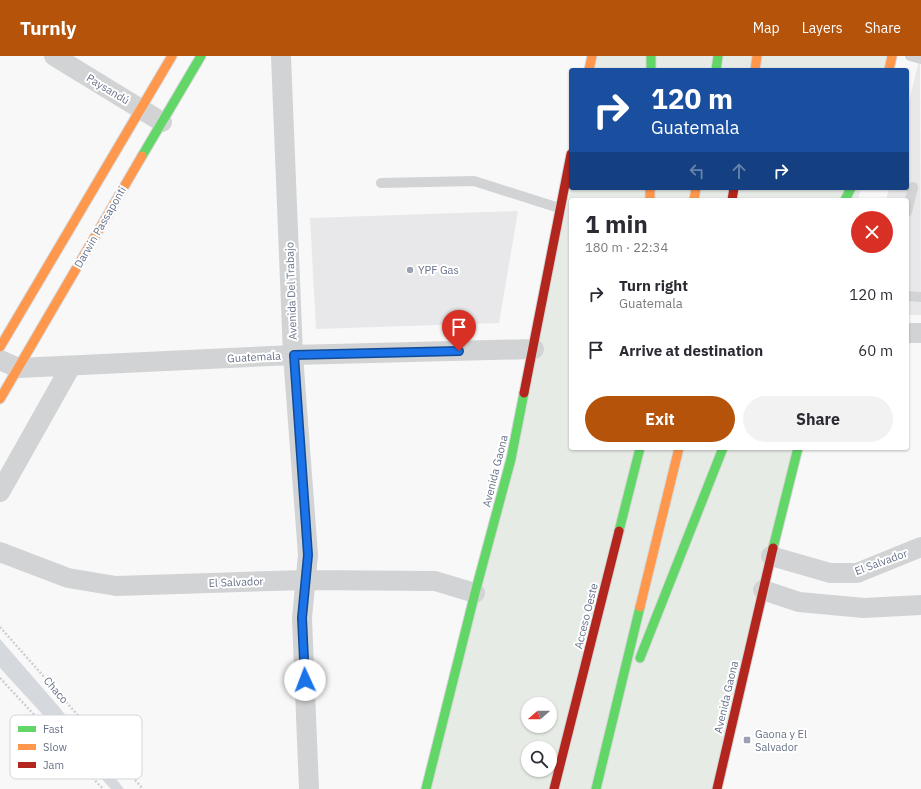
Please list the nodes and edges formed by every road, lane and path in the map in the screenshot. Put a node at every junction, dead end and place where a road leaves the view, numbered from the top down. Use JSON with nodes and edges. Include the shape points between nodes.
{"nodes":[{"id":1,"x":54,"y":56,"type":"edge"},
{"id":2,"x":172,"y":56,"type":"edge"},
{"id":3,"x":201,"y":56,"type":"edge"},
{"id":4,"x":281,"y":56,"type":"edge"},
{"id":5,"x":592,"y":56,"type":"edge"},
{"id":6,"x":651,"y":56,"type":"edge"},
{"id":7,"x":718,"y":56,"type":"edge"},
{"id":8,"x":757,"y":56,"type":"edge"},
{"id":9,"x":892,"y":56,"type":"edge"},
{"id":10,"x":910,"y":56,"type":"edge"},
{"id":11,"x":921,"y":59,"type":"edge"},
{"id":12,"x":589,"y":68,"type":"edge"},
{"id":13,"x":651,"y":68,"type":"edge"},
{"id":14,"x":716,"y":68,"type":"edge"},
{"id":15,"x":755,"y":68,"type":"edge"},
{"id":16,"x":889,"y":68,"type":"edge"},
{"id":17,"x":140,"y":109,"type":"junction"},
{"id":18,"x":162,"y":122,"type":"junction"},
{"id":19,"x":569,"y":163,"type":"edge"},
{"id":20,"x":381,"y":183,"type":"dead end"},
{"id":21,"x":913,"y":187,"type":"dead end"},
{"id":22,"x":909,"y":204,"type":"edge"},
{"id":23,"x":559,"y":208,"type":"junction"},
{"id":24,"x":909,"y":296,"type":"edge"},
{"id":25,"x":921,"y":297,"type":"edge"},
{"id":26,"x":909,"y":333,"type":"edge"},
{"id":27,"x":921,"y":333,"type":"edge"},
{"id":28,"x":0,"y":347,"type":"edge"},
{"id":29,"x":534,"y":349,"type":"junction"},
{"id":30,"x":294,"y":355,"type":"junction"},
{"id":31,"x":9,"y":364,"type":"edge"},
{"id":32,"x":71,"y":366,"type":"junction"},
{"id":33,"x":1,"y":394,"type":"edge"},
{"id":34,"x":640,"y":450,"type":"edge"},
{"id":35,"x":679,"y":450,"type":"edge"},
{"id":36,"x":722,"y":450,"type":"edge"},
{"id":37,"x":798,"y":450,"type":"edge"},
{"id":38,"x":628,"y":455,"type":"dead end"},
{"id":39,"x":0,"y":492,"type":"edge"},
{"id":40,"x":619,"y":537,"type":"junction"},
{"id":41,"x":921,"y":547,"type":"edge"},
{"id":42,"x":0,"y":552,"type":"edge"},
{"id":43,"x":771,"y":556,"type":"junction"},
{"id":44,"x":305,"y":580,"type":"junction"},
{"id":45,"x":763,"y":590,"type":"junction"},
{"id":46,"x":474,"y":593,"type":"junction"},
{"id":47,"x":921,"y":605,"type":"edge"},
{"id":48,"x":0,"y":627,"type":"edge"},
{"id":49,"x":636,"y":669,"type":"dead end"},
{"id":50,"x":0,"y":678,"type":"edge"},
{"id":51,"x":631,"y":683,"type":"dead end"},
{"id":52,"x":35,"y":715,"type":"edge"},
{"id":53,"x":78,"y":715,"type":"edge"},
{"id":54,"x":605,"y":755,"type":"junction"},
{"id":55,"x":94,"y":779,"type":"edge"},
{"id":56,"x":134,"y":779,"type":"edge"},
{"id":57,"x":103,"y":789,"type":"edge"},
{"id":58,"x":143,"y":789,"type":"edge"},
{"id":59,"x":309,"y":789,"type":"edge"},
{"id":60,"x":426,"y":789,"type":"edge"},
{"id":61,"x":554,"y":789,"type":"edge"},
{"id":62,"x":596,"y":789,"type":"edge"},
{"id":63,"x":717,"y":789,"type":"edge"}],
"edges":[{"from":1,"to":17,"type":"street","name":"Paysandú"},
{"from":2,"to":17,"type":"main road"},
{"from":3,"to":18,"type":"main road","name":"Darwin Passaponti"},
{"from":4,"to":30,"type":"street","name":"Avenida Del Trabajo"},
{"from":5,"to":12,"type":"main road"},
{"from":6,"to":13,"type":"main road"},
{"from":7,"to":14,"type":"main road"},
{"from":8,"to":15,"type":"main road"},
{"from":9,"to":16,"type":"main road"},
{"from":10,"to":11,"type":"lane"},
{"from":17,"to":18,"type":"street","name":"Paysandú"},
{"from":17,"to":28,"type":"main road"},
{"from":18,"to":31,"type":"main road","name":"Darwin Passaponti"},
{"from":19,"to":23,"type":"main road","name":"Avenida Gaona"},
{"from":20,"to":23,"type":"lane","via":[[474,182]]},
{"from":21,"to":22,"type":"lane"},
{"from":23,"to":29,"type":"main road","name":"Avenida Gaona"},
{"from":24,"to":25,"type":"lane"},
{"from":26,"to":27,"type":"street"},
{"from":29,"to":30,"type":"street","name":"Guatemala"},
{"from":29,"to":46,"type":"main road","name":"Avenida Gaona","via":[[511,460]]},
{"from":30,"to":32,"type":"street","name":"Guatemala"},
{"from":30,"to":44,"type":"street","name":"Avenida Del Trabajo","via":[[308,555]]},
{"from":31,"to":32,"type":"street","name":"Guatemala"},
{"from":31,"to":33,"type":"main road","name":"Darwin Passaponti"},
{"from":32,"to":39,"type":"street"},
{"from":34,"to":40,"type":"main road","name":"Acceso Oeste"},
{"from":35,"to":54,"type":"main road"},
{"from":36,"to":49,"type":"main road"},
{"from":37,"to":43,"type":"main road","name":"Avenida Gaona"},
{"from":38,"to":40,"type":"main road"},
{"from":40,"to":61,"type":"main road","name":"Acceso Oeste"},
{"from":41,"to":43,"type":"street","name":"El Salvador","via":[[857,573],[830,573]]},
{"from":42,"to":44,"type":"street","name":"El Salvador","via":[[68,578],[116,586]]},
{"from":43,"to":45,"type":"main road","name":"Avenida Gaona"},
{"from":44,"to":46,"type":"street","name":"El Salvador","via":[[435,581]]},
{"from":44,"to":59,"type":"street","name":"Avenida Del Trabajo","via":[[302,618]]},
{"from":45,"to":47,"type":"street","via":[[799,602],[835,606],[864,608]]},
{"from":45,"to":63,"type":"main road","name":"Avenida Gaona"},
{"from":46,"to":60,"type":"main road","name":"Avenida Gaona"},
{"from":48,"to":53,"type":"path","name":"Chaco"},
{"from":50,"to":52,"type":"path"},
{"from":51,"to":54,"type":"main road"},
{"from":54,"to":62,"type":"main road"},
{"from":55,"to":57,"type":"path"},
{"from":56,"to":58,"type":"path","name":"Chaco"}]}
